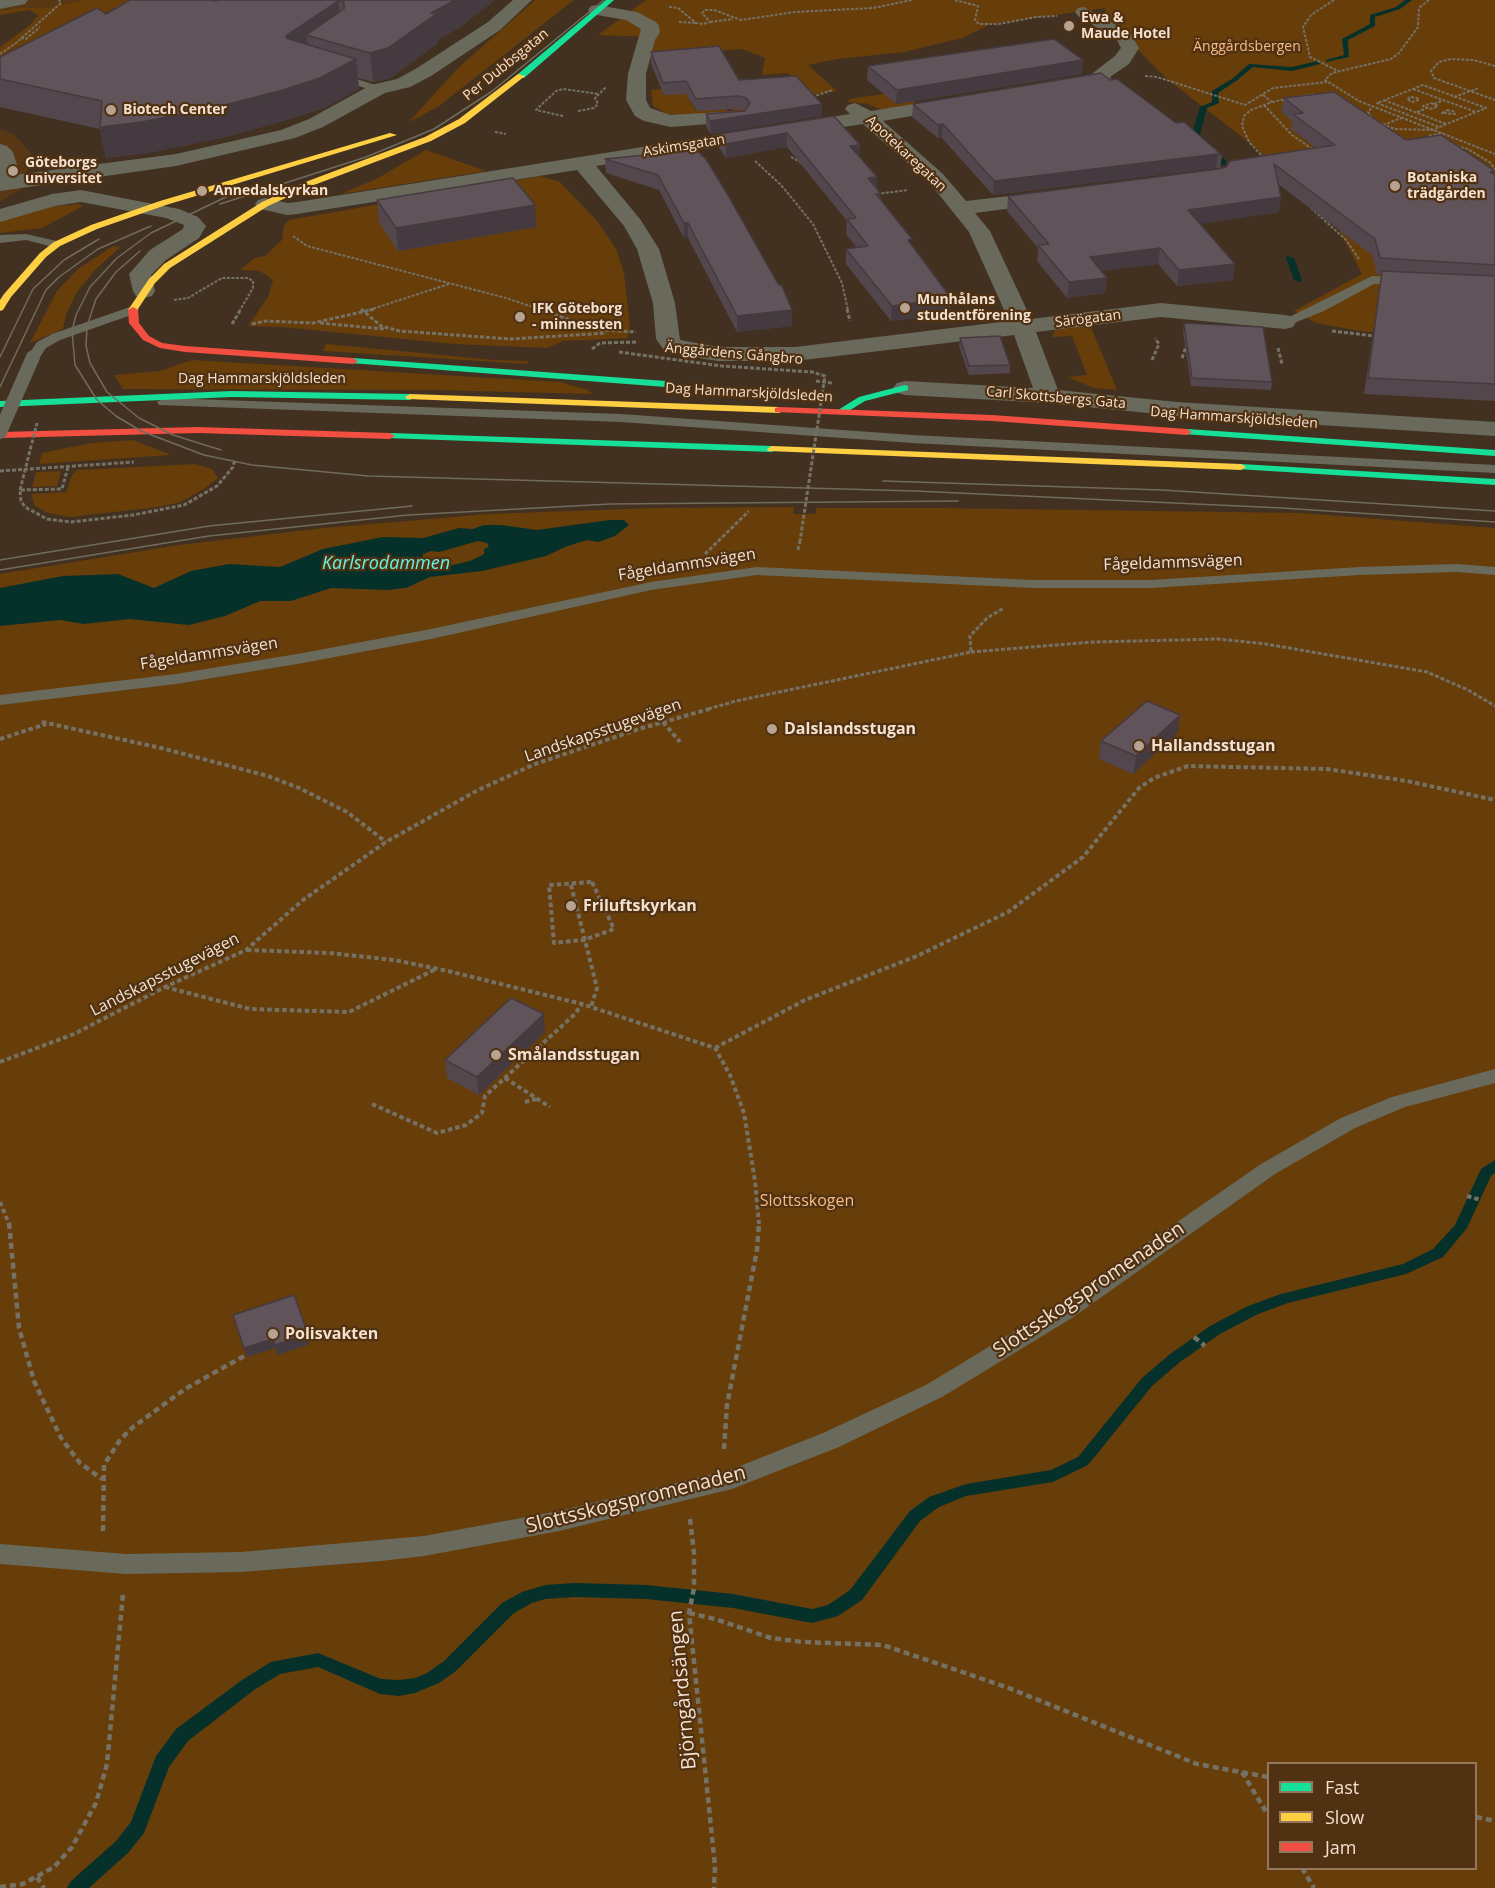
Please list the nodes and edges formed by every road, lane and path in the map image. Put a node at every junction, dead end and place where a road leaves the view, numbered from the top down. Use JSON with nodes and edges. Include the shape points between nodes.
{"nodes":[{"id":1,"x":20,"y":0,"type":"edge"},
{"id":2,"x":59,"y":0,"type":"edge"},
{"id":3,"x":523,"y":0,"type":"edge"},
{"id":4,"x":912,"y":0,"type":"edge"},
{"id":5,"x":955,"y":0,"type":"edge"},
{"id":6,"x":1334,"y":0,"type":"edge"},
{"id":7,"x":1429,"y":0,"type":"edge"},
{"id":8,"x":0,"y":4,"type":"edge"},
{"id":9,"x":604,"y":5,"type":"edge"},
{"id":10,"x":1084,"y":12,"type":"dead end"},
{"id":11,"x":1047,"y":18,"type":"dead end"},
{"id":12,"x":734,"y":19,"type":"junction"},
{"id":13,"x":696,"y":22,"type":"junction"},
{"id":14,"x":710,"y":22,"type":"junction"},
{"id":15,"x":646,"y":23,"type":"junction"},
{"id":16,"x":691,"y":23,"type":"dead end"},
{"id":17,"x":34,"y":26,"type":"junction"},
{"id":18,"x":21,"y":38,"type":"junction"},
{"id":19,"x":0,"y":54,"type":"edge"},
{"id":20,"x":1495,"y":66,"type":"edge"},
{"id":21,"x":1339,"y":71,"type":"junction"},
{"id":22,"x":329,"y":73,"type":"edge"},
{"id":23,"x":1102,"y":79,"type":"junction"},
{"id":24,"x":1327,"y":82,"type":"junction"},
{"id":25,"x":609,"y":84,"type":"dead end"},
{"id":26,"x":1044,"y":88,"type":"edge"},
{"id":27,"x":1479,"y":88,"type":"dead end"},
{"id":28,"x":378,"y":89,"type":"junction"},
{"id":29,"x":1413,"y":89,"type":"junction"},
{"id":30,"x":1470,"y":91,"type":"junction"},
{"id":31,"x":599,"y":94,"type":"junction"},
{"id":32,"x":1317,"y":94,"type":"edge"},
{"id":33,"x":1399,"y":94,"type":"junction"},
{"id":34,"x":1427,"y":94,"type":"junction"},
{"id":35,"x":1263,"y":95,"type":"junction"},
{"id":36,"x":1454,"y":97,"type":"junction"},
{"id":37,"x":972,"y":100,"type":"edge"},
{"id":38,"x":1384,"y":100,"type":"junction"},
{"id":39,"x":1409,"y":100,"type":"junction"},
{"id":40,"x":1417,"y":100,"type":"junction"},
{"id":41,"x":1444,"y":100,"type":"junction"},
{"id":42,"x":1495,"y":100,"type":"edge"},
{"id":43,"x":1272,"y":102,"type":"junction"},
{"id":44,"x":1264,"y":105,"type":"junction"},
{"id":45,"x":1372,"y":106,"type":"junction"},
{"id":46,"x":1398,"y":106,"type":"junction"},
{"id":47,"x":1427,"y":106,"type":"junction"},
{"id":48,"x":1434,"y":106,"type":"junction"},
{"id":49,"x":1463,"y":107,"type":"junction"},
{"id":50,"x":578,"y":111,"type":"dead end"},
{"id":51,"x":1416,"y":112,"type":"junction"},
{"id":52,"x":1476,"y":112,"type":"junction"},
{"id":53,"x":1444,"y":113,"type":"junction"},
{"id":54,"x":1454,"y":113,"type":"junction"},
{"id":55,"x":1408,"y":115,"type":"junction"},
{"id":56,"x":564,"y":116,"type":"dead end"},
{"id":57,"x":867,"y":117,"type":"junction"},
{"id":58,"x":1403,"y":117,"type":"junction"},
{"id":59,"x":1462,"y":118,"type":"junction"},
{"id":60,"x":1433,"y":119,"type":"junction"},
{"id":61,"x":1383,"y":124,"type":"junction"},
{"id":62,"x":1447,"y":124,"type":"junction"},
{"id":63,"x":1439,"y":127,"type":"junction"},
{"id":64,"x":410,"y":129,"type":"dead end"},
{"id":65,"x":1434,"y":129,"type":"junction"},
{"id":66,"x":1443,"y":132,"type":"junction"},
{"id":67,"x":1435,"y":142,"type":"edge"},
{"id":68,"x":1443,"y":143,"type":"edge"},
{"id":69,"x":1477,"y":146,"type":"junction"},
{"id":70,"x":1468,"y":149,"type":"junction"},
{"id":71,"x":0,"y":150,"type":"edge"},
{"id":72,"x":1315,"y":151,"type":"edge"},
{"id":73,"x":1495,"y":154,"type":"edge"},
{"id":74,"x":755,"y":160,"type":"dead end"},
{"id":75,"x":581,"y":162,"type":"junction"},
{"id":76,"x":1491,"y":163,"type":"junction"},
{"id":77,"x":1495,"y":163,"type":"edge"},
{"id":78,"x":1271,"y":167,"type":"edge"},
{"id":79,"x":1495,"y":170,"type":"edge"},
{"id":80,"x":1,"y":184,"type":"edge"},
{"id":81,"x":916,"y":189,"type":"dead end"},
{"id":82,"x":872,"y":192,"type":"edge"},
{"id":83,"x":1075,"y":194,"type":"edge"},
{"id":84,"x":1306,"y":203,"type":"edge"},
{"id":85,"x":265,"y":204,"type":"junction"},
{"id":86,"x":147,"y":208,"type":"junction"},
{"id":87,"x":962,"y":208,"type":"junction"},
{"id":88,"x":0,"y":216,"type":"edge"},
{"id":89,"x":290,"y":235,"type":"dead end"},
{"id":90,"x":0,"y":239,"type":"edge"},
{"id":91,"x":52,"y":243,"type":"junction"},
{"id":92,"x":17,"y":262,"type":"dead end"},
{"id":93,"x":1372,"y":280,"type":"junction"},
{"id":94,"x":1418,"y":282,"type":"edge"},
{"id":95,"x":449,"y":284,"type":"junction"},
{"id":96,"x":144,"y":291,"type":"junction"},
{"id":97,"x":171,"y":300,"type":"dead end"},
{"id":98,"x":0,"y":309,"type":"edge"},
{"id":99,"x":133,"y":310,"type":"junction"},
{"id":100,"x":362,"y":310,"type":"junction"},
{"id":101,"x":850,"y":321,"type":"dead end"},
{"id":102,"x":1285,"y":322,"type":"junction"},
{"id":103,"x":313,"y":323,"type":"junction"},
{"id":104,"x":244,"y":326,"type":"dead end"},
{"id":105,"x":1023,"y":327,"type":"junction"},
{"id":106,"x":232,"y":329,"type":"dead end"},
{"id":107,"x":391,"y":330,"type":"junction"},
{"id":108,"x":615,"y":333,"type":"junction"},
{"id":109,"x":1382,"y":336,"type":"edge"},
{"id":110,"x":669,"y":338,"type":"junction"},
{"id":111,"x":592,"y":349,"type":"dead end"},
{"id":112,"x":619,"y":352,"type":"dead end"},
{"id":113,"x":578,"y":377,"type":"junction"},
{"id":114,"x":677,"y":385,"type":"dead end"},
{"id":115,"x":905,"y":388,"type":"joint"},
{"id":116,"x":724,"y":393,"type":"dead end"},
{"id":117,"x":1048,"y":396,"type":"junction"},
{"id":118,"x":81,"y":399,"type":"junction"},
{"id":119,"x":0,"y":404,"type":"edge"},
{"id":120,"x":629,"y":404,"type":"junction"},
{"id":121,"x":835,"y":414,"type":"junction"},
{"id":122,"x":621,"y":418,"type":"junction"},
{"id":123,"x":1495,"y":429,"type":"edge"},
{"id":124,"x":0,"y":434,"type":"edge"},
{"id":125,"x":293,"y":434,"type":"junction"},
{"id":126,"x":1495,"y":453,"type":"edge"},
{"id":127,"x":236,"y":455,"type":"dead end"},
{"id":128,"x":68,"y":467,"type":"dead end"},
{"id":129,"x":1495,"y":469,"type":"edge"},
{"id":130,"x":1495,"y":482,"type":"edge"},
{"id":131,"x":749,"y":511,"type":"dead end"},
{"id":132,"x":800,"y":541,"type":"dead end"},
{"id":133,"x":1495,"y":571,"type":"edge"},
{"id":134,"x":684,"y":581,"type":"junction"},
{"id":135,"x":1034,"y":584,"type":"junction"},
{"id":136,"x":971,"y":652,"type":"junction"},
{"id":137,"x":0,"y":700,"type":"edge"},
{"id":138,"x":1495,"y":706,"type":"edge"},
{"id":139,"x":38,"y":720,"type":"dead end"},
{"id":140,"x":663,"y":722,"type":"junction"},
{"id":141,"x":47,"y":724,"type":"junction"},
{"id":142,"x":0,"y":739,"type":"edge"},
{"id":143,"x":680,"y":742,"type":"dead end"},
{"id":144,"x":1495,"y":800,"type":"edge"},
{"id":145,"x":386,"y":842,"type":"junction"},
{"id":146,"x":571,"y":885,"type":"junction"},
{"id":147,"x":584,"y":940,"type":"junction"},
{"id":148,"x":246,"y":950,"type":"junction"},
{"id":149,"x":437,"y":969,"type":"junction"},
{"id":150,"x":165,"y":987,"type":"junction"},
{"id":151,"x":582,"y":1004,"type":"junction"},
{"id":152,"x":591,"y":1007,"type":"junction"},
{"id":153,"x":715,"y":1048,"type":"junction"},
{"id":154,"x":0,"y":1062,"type":"edge"},
{"id":155,"x":1495,"y":1076,"type":"edge"},
{"id":156,"x":505,"y":1078,"type":"junction"},
{"id":157,"x":538,"y":1099,"type":"junction"},
{"id":158,"x":525,"y":1102,"type":"dead end"},
{"id":159,"x":372,"y":1104,"type":"dead end"},
{"id":160,"x":550,"y":1107,"type":"dead end"},
{"id":161,"x":1467,"y":1196,"type":"dead end"},
{"id":162,"x":1481,"y":1200,"type":"dead end"},
{"id":163,"x":0,"y":1202,"type":"edge"},
{"id":164,"x":1194,"y":1337,"type":"dead end"},
{"id":165,"x":1205,"y":1346,"type":"dead end"},
{"id":166,"x":246,"y":1354,"type":"edge"},
{"id":167,"x":732,"y":1479,"type":"junction"},
{"id":168,"x":103,"y":1480,"type":"junction"},
{"id":169,"x":689,"y":1490,"type":"junction"},
{"id":170,"x":0,"y":1554,"type":"edge"},
{"id":171,"x":126,"y":1564,"type":"junction"},
{"id":172,"x":689,"y":1613,"type":"junction"},
{"id":173,"x":1242,"y":1772,"type":"junction"},
{"id":174,"x":1267,"y":1777,"type":"edge"},
{"id":175,"x":1267,"y":1812,"type":"edge"},
{"id":176,"x":1477,"y":1817,"type":"edge"},
{"id":177,"x":1495,"y":1821,"type":"edge"},
{"id":178,"x":1303,"y":1870,"type":"edge"},
{"id":179,"x":37,"y":1877,"type":"junction"},
{"id":180,"x":0,"y":1887,"type":"edge"},
{"id":181,"x":44,"y":1888,"type":"edge"},
{"id":182,"x":714,"y":1888,"type":"edge"},
{"id":183,"x":1314,"y":1888,"type":"edge"}],
"edges":[{"from":1,"to":8,"type":"street"},
{"from":2,"to":17,"type":"path","via":[[61,3]]},
{"from":3,"to":28,"type":"street","via":[[494,26],[433,67],[403,83]]},
{"from":4,"to":12,"type":"path","via":[[873,9]]},
{"from":5,"to":11,"type":"path","via":[[978,6],[975,20],[979,24]]},
{"from":6,"to":21,"type":"path","via":[[1311,15],[1303,27],[1310,57]]},
{"from":7,"to":21,"type":"path","via":[[1419,8],[1418,27],[1399,53],[1391,59]]},
{"from":9,"to":15,"type":"street"},
{"from":9,"to":85,"type":"main road","name":"Per Dubbsgatan","via":[[481,109],[449,128]]},
{"from":10,"to":23,"type":"street","via":[[1124,37],[1130,48],[1122,60],[1098,76]]},
{"from":12,"to":14,"type":"path"},
{"from":12,"to":14,"type":"path","via":[[714,10],[702,10]]},
{"from":13,"to":14,"type":"path"},
{"from":13,"to":15,"type":"path","via":[[671,7],[665,10],[670,15],[667,20]]},
{"from":13,"to":16,"type":"path"},
{"from":15,"to":57,"type":"street","name":"Apotekaregatan","via":[[651,32],[636,87],[636,100],[642,112],[686,122],[846,108]]},
{"from":17,"to":18,"type":"path"},
{"from":17,"to":18,"type":"path","via":[[40,27],[26,39]]},
{"from":18,"to":19,"type":"path"},
{"from":20,"to":30,"type":"path","via":[[1451,59],[1432,67],[1434,78]]},
{"from":21,"to":24,"type":"path","via":[[1326,77]]},
{"from":22,"to":28,"type":"lane"},
{"from":23,"to":26,"type":"street"},
{"from":23,"to":35,"type":"path","via":[[1156,77],[1245,105]]},
{"from":24,"to":35,"type":"path","via":[[1273,88]]},
{"from":24,"to":45,"type":"path"},
{"from":25,"to":31,"type":"path"},
{"from":27,"to":30,"type":"path"},
{"from":28,"to":80,"type":"street","via":[[288,134],[207,154]]},
{"from":29,"to":33,"type":"path"},
{"from":29,"to":34,"type":"path"},
{"from":29,"to":36,"type":"path","via":[[1423,85]]},
{"from":30,"to":36,"type":"path"},
{"from":30,"to":42,"type":"path"},
{"from":31,"to":50,"type":"path","via":[[594,108]]},
{"from":31,"to":56,"type":"path","via":[[560,90],[536,110]]},
{"from":32,"to":43,"type":"path"},
{"from":33,"to":38,"type":"path"},
{"from":33,"to":39,"type":"path"},
{"from":34,"to":40,"type":"path"},
{"from":34,"to":41,"type":"path"},
{"from":35,"to":43,"type":"path"},
{"from":36,"to":41,"type":"path"},
{"from":36,"to":52,"type":"path","via":[[1486,108]]},
{"from":37,"to":57,"type":"street","name":"Askimsgatan"},
{"from":38,"to":46,"type":"path"},
{"from":38,"to":55,"type":"path","via":[[1377,103]]},
{"from":39,"to":40,"type":"path"},
{"from":39,"to":46,"type":"path"},
{"from":40,"to":47,"type":"path"},
{"from":41,"to":48,"type":"path"},
{"from":41,"to":49,"type":"path"},
{"from":43,"to":44,"type":"path"},
{"from":44,"to":72,"type":"path","via":[[1292,135]]},
{"from":44,"to":78,"type":"path","via":[[1244,116],[1242,126],[1249,142]]},
{"from":45,"to":58,"type":"path"},
{"from":45,"to":61,"type":"path","via":[[1369,115]]},
{"from":46,"to":51,"type":"path"},
{"from":47,"to":48,"type":"path"},
{"from":47,"to":51,"type":"path"},
{"from":48,"to":53,"type":"path"},
{"from":49,"to":52,"type":"path"},
{"from":49,"to":54,"type":"path"},
{"from":51,"to":55,"type":"path"},
{"from":51,"to":60,"type":"path"},
{"from":52,"to":59,"type":"path"},
{"from":53,"to":54,"type":"path"},
{"from":53,"to":60,"type":"path"},
{"from":54,"to":59,"type":"path"},
{"from":55,"to":58,"type":"path"},
{"from":55,"to":63,"type":"path"},
{"from":57,"to":75,"type":"street","name":"Askimsgatan"},
{"from":57,"to":87,"type":"street","name":"Apotekaregatan","via":[[936,178]]},
{"from":58,"to":61,"type":"path"},
{"from":58,"to":65,"type":"path"},
{"from":59,"to":62,"type":"path"},
{"from":60,"to":62,"type":"path"},
{"from":61,"to":65,"type":"path","via":[[1406,130]]},
{"from":62,"to":63,"type":"path"},
{"from":63,"to":65,"type":"path"},
{"from":64,"to":86,"type":"main road"},
{"from":65,"to":66,"type":"path"},
{"from":66,"to":67,"type":"path","via":[[1428,136]]},
{"from":66,"to":69,"type":"path"},
{"from":68,"to":70,"type":"path"},
{"from":69,"to":70,"type":"path"},
{"from":69,"to":73,"type":"path"},
{"from":70,"to":76,"type":"path"},
{"from":71,"to":80,"type":"street","via":[[7,165]]},
{"from":74,"to":101,"type":"path","via":[[813,224],[842,283]]},
{"from":75,"to":85,"type":"street","name":"Askimsgatan","via":[[297,208]]},
{"from":75,"to":110,"type":"street","via":[[619,205],[648,249],[664,303]]},
{"from":76,"to":77,"type":"path"},
{"from":76,"to":79,"type":"path"},
{"from":81,"to":82,"type":"path"},
{"from":83,"to":87,"type":"street"},
{"from":84,"to":93,"type":"path","via":[[1346,240]]},
{"from":85,"to":96,"type":"main road","name":"Per Dubbsgatan","via":[[167,266]]},
{"from":86,"to":88,"type":"street","via":[[81,196],[52,200]]},
{"from":86,"to":91,"type":"main road"},
{"from":86,"to":96,"type":"street","via":[[191,220],[195,226],[140,274]]},
{"from":87,"to":105,"type":"street","name":"Apotekaregatan","via":[[990,252]]},
{"from":89,"to":95,"type":"path","via":[[307,246]]},
{"from":90,"to":91,"type":"lane","via":[[26,237]]},
{"from":91,"to":92,"type":"main road"},
{"from":91,"to":98,"type":"main road"},
{"from":93,"to":94,"type":"lane"},
{"from":93,"to":102,"type":"lane","name":"Särögatan"},
{"from":95,"to":100,"type":"path"},
{"from":95,"to":108,"type":"path"},
{"from":96,"to":99,"type":"main road","name":"Per Dubbsgatan"},
{"from":97,"to":106,"type":"path","via":[[188,298],[222,278],[252,279],[252,291]]},
{"from":99,"to":113,"type":"main road","via":[[134,323],[146,338],[185,349]]},
{"from":99,"to":124,"type":"lane","bridge":true,"via":[[41,345]]},
{"from":100,"to":103,"type":"path"},
{"from":100,"to":107,"type":"path"},
{"from":102,"to":105,"type":"street","name":"Särögatan","via":[[1161,310]]},
{"from":102,"to":109,"type":"path"},
{"from":103,"to":104,"type":"path","via":[[266,321]]},
{"from":103,"to":107,"type":"path"},
{"from":105,"to":110,"type":"street","name":"Särögatan","via":[[795,354],[699,352]]},
{"from":105,"to":117,"type":"street","name":"Apotekaregatan"},
{"from":107,"to":108,"type":"path","via":[[510,339]]},
{"from":108,"to":110,"type":"path"},
{"from":110,"to":111,"type":"path","via":[[600,343]]},
{"from":112,"to":132,"type":"path","name":"Änggårdens Gångbro","bridge":true,"via":[[825,376]]},
{"from":113,"to":114,"type":"main road"},
{"from":113,"to":120,"type":"main road","via":[[615,385],[628,395]]},
{"from":115,"to":117,"type":"street","name":"Carl Skottsbergs Gata"},
{"from":115,"to":121,"type":"main road","via":[[862,399]]},
{"from":116,"to":121,"type":"main road"},
{"from":117,"to":123,"type":"street","name":"Carl Skottsbergs Gata","via":[[1177,409]]},
{"from":118,"to":119,"type":"main road","name":"Dag Hammarskjöldsleden"},
{"from":118,"to":120,"type":"main road","name":"Dag Hammarskjöldsleden","via":[[232,394]]},
{"from":118,"to":122,"type":"lane"},
{"from":120,"to":121,"type":"main road","name":"Dag Hammarskjöldsleden"},
{"from":120,"to":122,"type":"main road"},
{"from":121,"to":126,"type":"main road","name":"Dag Hammarskjöldsleden","via":[[992,418]]},
{"from":122,"to":125,"type":"main road","via":[[597,427],[556,431],[354,427]]},
{"from":122,"to":129,"type":"lane","via":[[912,439]]},
{"from":124,"to":125,"type":"main road","via":[[198,430]]},
{"from":125,"to":130,"type":"main road","via":[[1148,462]]},
{"from":127,"to":128,"type":"path","via":[[233,467],[210,492],[167,509],[71,522],[47,519],[25,507],[20,490],[62,489]]},
{"from":131,"to":134,"type":"path","via":[[713,544]]},
{"from":133,"to":135,"type":"lane","name":"Fågeldammsvägen","via":[[1457,568],[1151,584]]},
{"from":134,"to":135,"type":"lane","name":"Fågeldammsvägen","via":[[774,571]]},
{"from":134,"to":137,"type":"lane","name":"Fågeldammsvägen","via":[[303,658],[176,680]]},
{"from":135,"to":136,"type":"path","via":[[987,618],[970,636]]},
{"from":136,"to":138,"type":"path","name":"Landskapsstugevägen","via":[[1093,642],[1218,639],[1427,672]]},
{"from":136,"to":140,"type":"path","name":"Landskapsstugevägen","via":[[735,701]]},
{"from":139,"to":141,"type":"path"},
{"from":140,"to":143,"type":"path"},
{"from":140,"to":145,"type":"path","name":"Landskapsstugevägen","via":[[535,764],[478,790]]},
{"from":141,"to":142,"type":"path"},
{"from":141,"to":145,"type":"path","via":[[268,776],[347,812]]},
{"from":144,"to":153,"type":"path","via":[[1328,769],[1188,766],[1139,788],[1083,856],[1008,912],[917,956],[805,1000]]},
{"from":145,"to":148,"type":"path","name":"Landskapsstugevägen","via":[[303,900]]},
{"from":146,"to":147,"type":"path"},
{"from":146,"to":147,"type":"path","via":[[592,882],[614,929]]},
{"from":146,"to":147,"type":"path","via":[[549,885],[554,943]]},
{"from":147,"to":152,"type":"path","via":[[597,988]]},
{"from":148,"to":149,"type":"path","via":[[329,953]]},
{"from":148,"to":150,"type":"path","name":"Landskapsstugevägen"},
{"from":149,"to":150,"type":"path","via":[[350,1012],[250,1010]]},
{"from":149,"to":151,"type":"path"},
{"from":150,"to":154,"type":"path","name":"Landskapsstugevägen","via":[[74,1034]]},
{"from":151,"to":152,"type":"path"},
{"from":151,"to":156,"type":"path"},
{"from":152,"to":153,"type":"path"},
{"from":153,"to":167,"type":"path","via":[[744,1113],[759,1219],[757,1250],[727,1404],[724,1456]]},
{"from":155,"to":167,"type":"lane","name":"Slottsskogspromenaden","via":[[1399,1102],[1348,1123],[1268,1169],[1064,1312],[934,1391],[840,1436]]},
{"from":156,"to":157,"type":"path"},
{"from":156,"to":159,"type":"path","via":[[485,1096],[482,1113],[449,1131],[428,1129]]},
{"from":157,"to":158,"type":"path"},
{"from":157,"to":160,"type":"path"},
{"from":161,"to":162,"type":"path"},
{"from":163,"to":168,"type":"path","via":[[11,1230],[19,1328],[34,1381],[61,1438],[80,1463]]},
{"from":164,"to":165,"type":"path"},
{"from":166,"to":168,"type":"path","via":[[185,1389],[133,1427],[104,1465]]},
{"from":167,"to":169,"type":"lane","name":"Slottsskogspromenaden"},
{"from":168,"to":171,"type":"path","via":[[103,1536]]},
{"from":169,"to":171,"type":"lane","name":"Slottsskogspromenaden","via":[[559,1521],[424,1546],[327,1557]]},
{"from":169,"to":172,"type":"path","name":"Björngårdsängen","via":[[694,1553]]},
{"from":170,"to":171,"type":"lane","name":"Slottsskogspromenaden"},
{"from":171,"to":179,"type":"path","via":[[112,1723],[96,1803],[72,1847],[54,1867]]},
{"from":172,"to":173,"type":"path","via":[[771,1638],[882,1645],[1006,1687],[1197,1764]]},
{"from":172,"to":182,"type":"path","name":"Björngårdsängen"},
{"from":173,"to":174,"type":"path"},
{"from":173,"to":175,"type":"path"},
{"from":176,"to":177,"type":"path"},
{"from":178,"to":183,"type":"path"},
{"from":179,"to":180,"type":"path","via":[[23,1884]]},
{"from":179,"to":181,"type":"path"}]}
